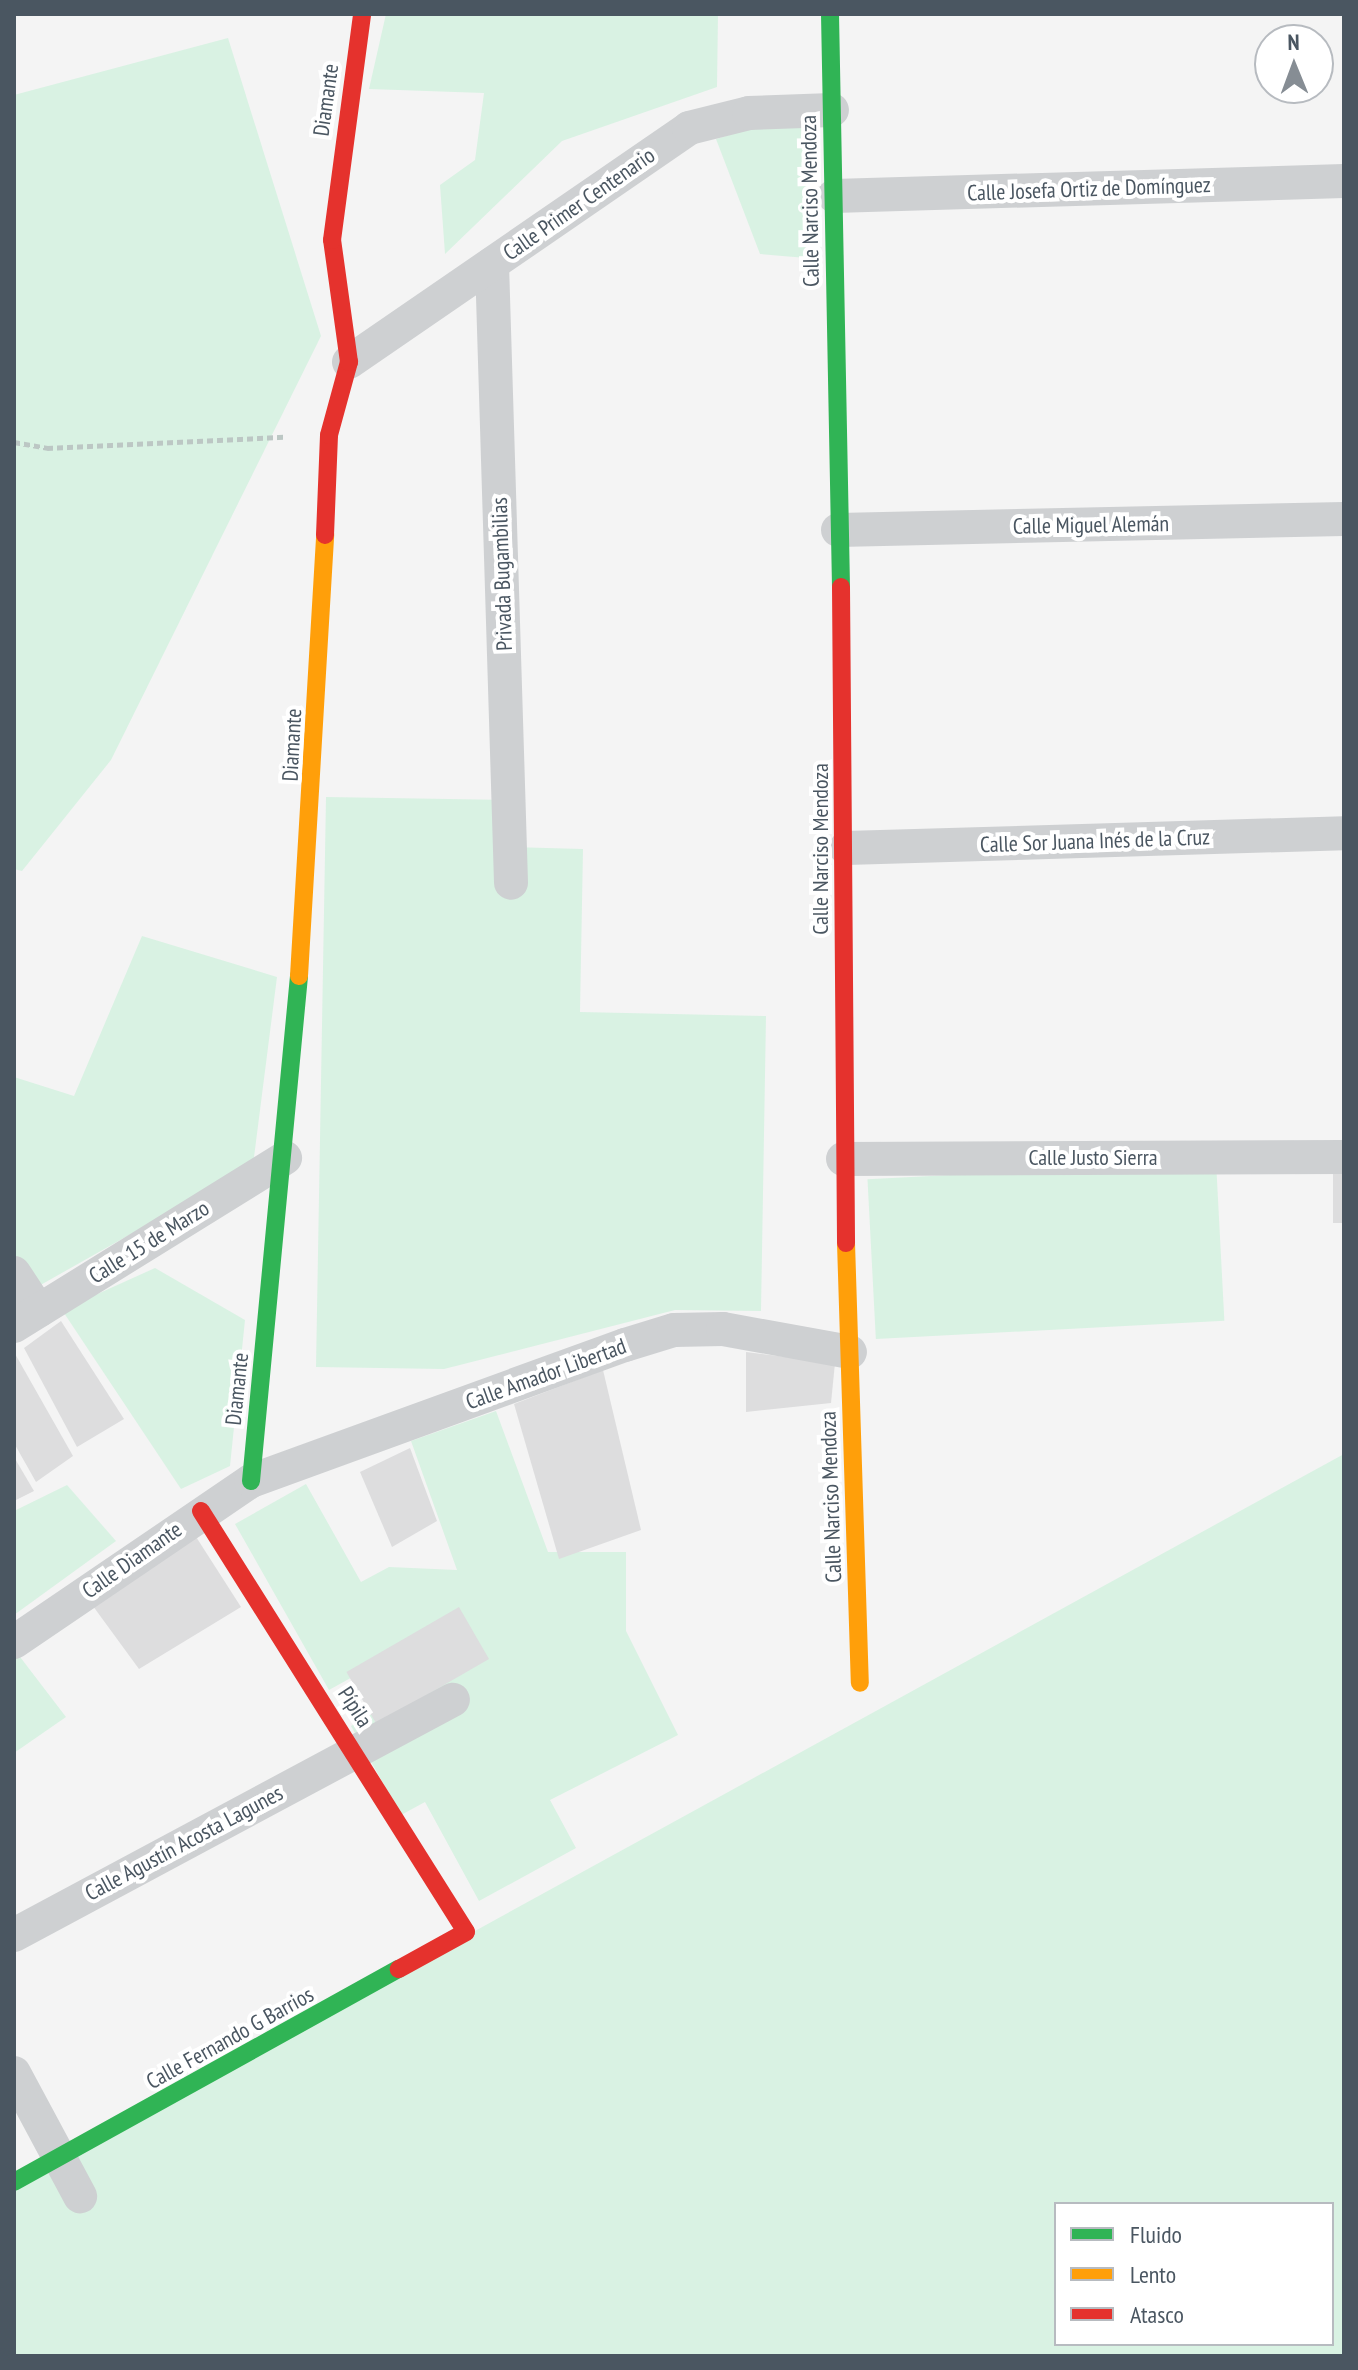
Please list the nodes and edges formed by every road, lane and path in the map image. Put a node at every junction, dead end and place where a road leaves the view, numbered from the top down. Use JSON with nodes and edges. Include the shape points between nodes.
{"nodes":[{"id":1,"x":362,"y":14,"type":"edge"},
{"id":2,"x":830,"y":14,"type":"edge"},
{"id":3,"x":832,"y":110,"type":"junction"},
{"id":4,"x":1344,"y":181,"type":"edge"},
{"id":5,"x":834,"y":196,"type":"junction"},
{"id":6,"x":492,"y":264,"type":"junction"},
{"id":7,"x":349,"y":362,"type":"junction"},
{"id":8,"x":329,"y":435,"type":"junction"},
{"id":9,"x":14,"y":442,"type":"edge"},
{"id":10,"x":1344,"y":519,"type":"edge"},
{"id":11,"x":838,"y":530,"type":"junction"},
{"id":12,"x":1344,"y":833,"type":"edge"},
{"id":13,"x":846,"y":848,"type":"junction"},
{"id":14,"x":511,"y":883,"type":"dead end"},
{"id":15,"x":1344,"y":1157,"type":"edge"},
{"id":16,"x":285,"y":1158,"type":"junction"},
{"id":17,"x":843,"y":1159,"type":"junction"},
{"id":18,"x":14,"y":1273,"type":"edge"},
{"id":19,"x":26,"y":1318,"type":"edge"},
{"id":20,"x":850,"y":1352,"type":"junction"},
{"id":21,"x":251,"y":1481,"type":"junction"},
{"id":22,"x":201,"y":1511,"type":"junction"},
{"id":23,"x":14,"y":1642,"type":"edge"},
{"id":24,"x":860,"y":1683,"type":"dead end"},
{"id":25,"x":453,"y":1700,"type":"dead end"},
{"id":26,"x":355,"y":1751,"type":"junction"},
{"id":27,"x":466,"y":1932,"type":"joint"},
{"id":28,"x":14,"y":1935,"type":"edge"},
{"id":29,"x":14,"y":2073,"type":"edge"},
{"id":30,"x":60,"y":2157,"type":"junction"},
{"id":31,"x":14,"y":2182,"type":"edge"},
{"id":32,"x":80,"y":2196,"type":"dead end"}],
"edges":[{"from":1,"to":7,"type":"street","name":"Diamante","via":[[332,240]]},
{"from":2,"to":3,"type":"street","name":"Calle Narciso Mendoza"},
{"from":3,"to":5,"type":"street","name":"Calle Narciso Mendoza"},
{"from":3,"to":6,"type":"street","name":"Calle Primer Centenario","via":[[749,113],[689,128]]},
{"from":4,"to":5,"type":"street","name":"Calle Josefa Ortiz de Domínguez"},
{"from":5,"to":11,"type":"street","name":"Calle Narciso Mendoza"},
{"from":6,"to":7,"type":"street","name":"Calle Primer Centenario"},
{"from":6,"to":14,"type":"street","name":"Privada Bugambilias"},
{"from":7,"to":8,"type":"street","name":"Diamante"},
{"from":8,"to":9,"type":"path","via":[[47,448]]},
{"from":8,"to":16,"type":"street","name":"Diamante","via":[[311,856]]},
{"from":10,"to":11,"type":"street","name":"Calle Miguel Alemán"},
{"from":11,"to":13,"type":"street","name":"Calle Narciso Mendoza"},
{"from":12,"to":13,"type":"street","name":"Calle Sor Juana Inés de la Cruz"},
{"from":13,"to":17,"type":"street","name":"Calle Narciso Mendoza"},
{"from":15,"to":17,"type":"street","name":"Calle Justo Sierra"},
{"from":16,"to":19,"type":"street","name":"Calle 15 de Marzo"},
{"from":16,"to":21,"type":"street","name":"Diamante"},
{"from":17,"to":20,"type":"street","name":"Calle Narciso Mendoza"},
{"from":18,"to":19,"type":"street"},
{"from":20,"to":21,"type":"street","name":"Calle Amador Libertad","via":[[723,1329],[674,1330]]},
{"from":20,"to":24,"type":"street","name":"Calle Narciso Mendoza"},
{"from":21,"to":22,"type":"street","name":"Calle Diamante"},
{"from":22,"to":23,"type":"street","name":"Calle Diamante"},
{"from":22,"to":26,"type":"street","name":"Pípila"},
{"from":25,"to":26,"type":"street","name":"Calle Agustín Acosta Lagunes"},
{"from":26,"to":27,"type":"street","name":"Pípila"},
{"from":26,"to":28,"type":"street","name":"Calle Agustín Acosta Lagunes"},
{"from":27,"to":30,"type":"street","name":"Calle Fernando G Barrios"},
{"from":29,"to":30,"type":"street"},
{"from":30,"to":31,"type":"street","name":"Calle Fernando G Barrios"},
{"from":30,"to":32,"type":"street"}]}
